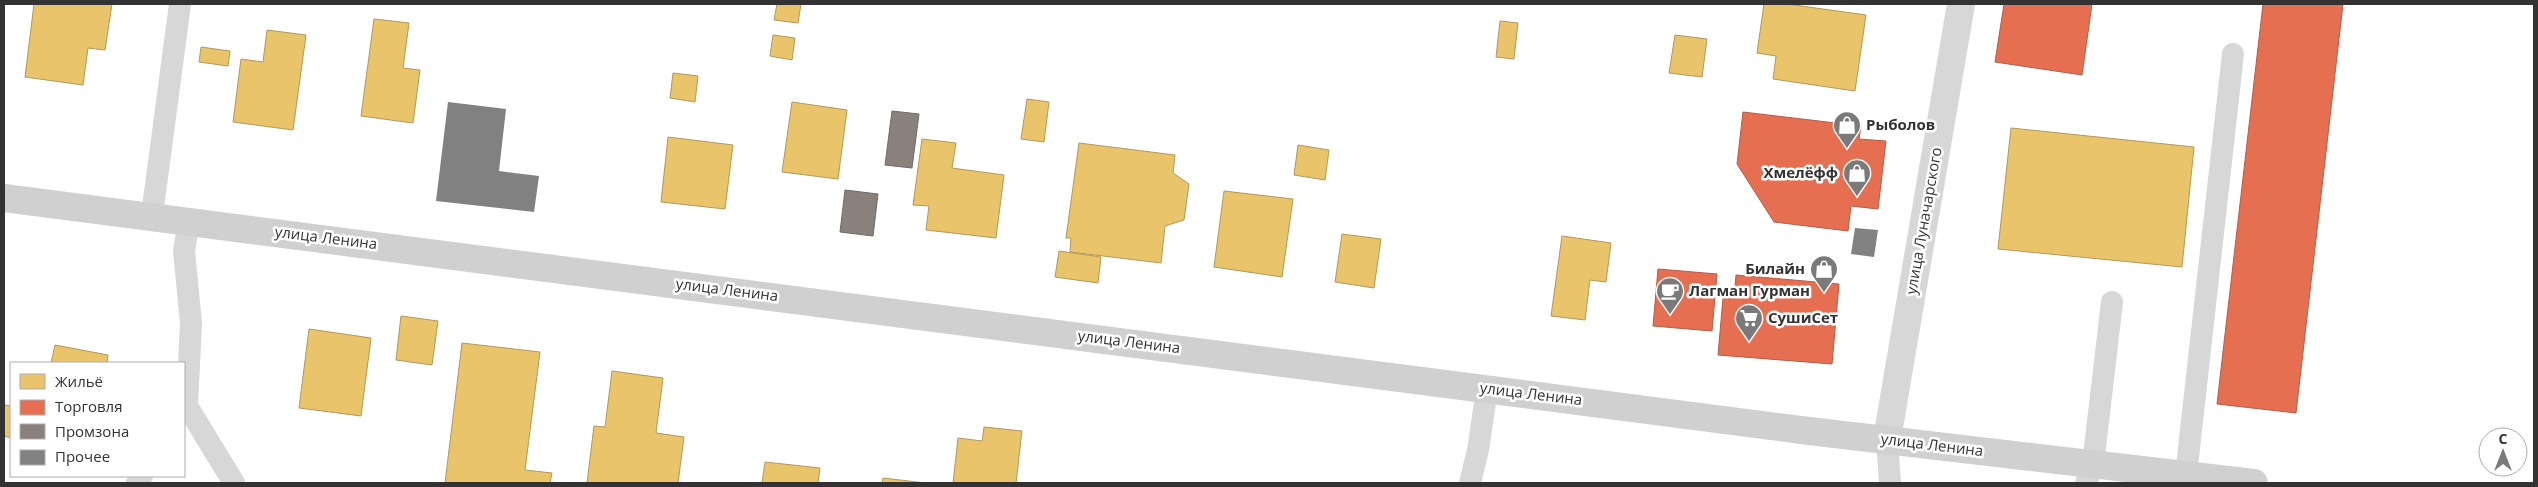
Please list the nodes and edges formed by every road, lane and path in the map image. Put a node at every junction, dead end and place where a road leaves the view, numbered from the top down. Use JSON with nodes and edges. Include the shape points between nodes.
{"nodes":[{"id":1,"x":180,"y":4,"type":"edge"},
{"id":2,"x":1961,"y":4,"type":"edge"},
{"id":3,"x":2233,"y":54,"type":"dead end"},
{"id":4,"x":4,"y":198,"type":"edge"},
{"id":5,"x":152,"y":216,"type":"junction"},
{"id":6,"x":189,"y":220,"type":"junction"},
{"id":7,"x":2112,"y":302,"type":"dead end"},
{"id":8,"x":1488,"y":389,"type":"junction"},
{"id":9,"x":186,"y":409,"type":"edge"},
{"id":10,"x":1887,"y":439,"type":"junction"},
{"id":11,"x":2089,"y":474,"type":"edge"},
{"id":12,"x":2186,"y":475,"type":"junction"},
{"id":13,"x":234,"y":483,"type":"edge"},
{"id":14,"x":1470,"y":483,"type":"edge"},
{"id":15,"x":1890,"y":483,"type":"edge"},
{"id":16,"x":2254,"y":483,"type":"edge"}],
"edges":[{"from":1,"to":5,"type":"lane"},
{"from":2,"to":10,"type":"street","name":"улица Луначарского"},
{"from":3,"to":12,"type":"lane"},
{"from":4,"to":5,"type":"main road","name":"улица Ленина"},
{"from":5,"to":6,"type":"main road","name":"улица Ленина"},
{"from":6,"to":8,"type":"main road","name":"улица Ленина"},
{"from":6,"to":9,"type":"lane","via":[[184,251],[191,323]]},
{"from":7,"to":11,"type":"lane"},
{"from":8,"to":10,"type":"main road","name":"улица Ленина"},
{"from":8,"to":14,"type":"lane"},
{"from":9,"to":13,"type":"lane"},
{"from":10,"to":11,"type":"main road","name":"улица Ленина"},
{"from":10,"to":15,"type":"lane"},
{"from":11,"to":12,"type":"main road","name":"улица Ленина"},
{"from":12,"to":16,"type":"main road","name":"улица Ленина"}]}
